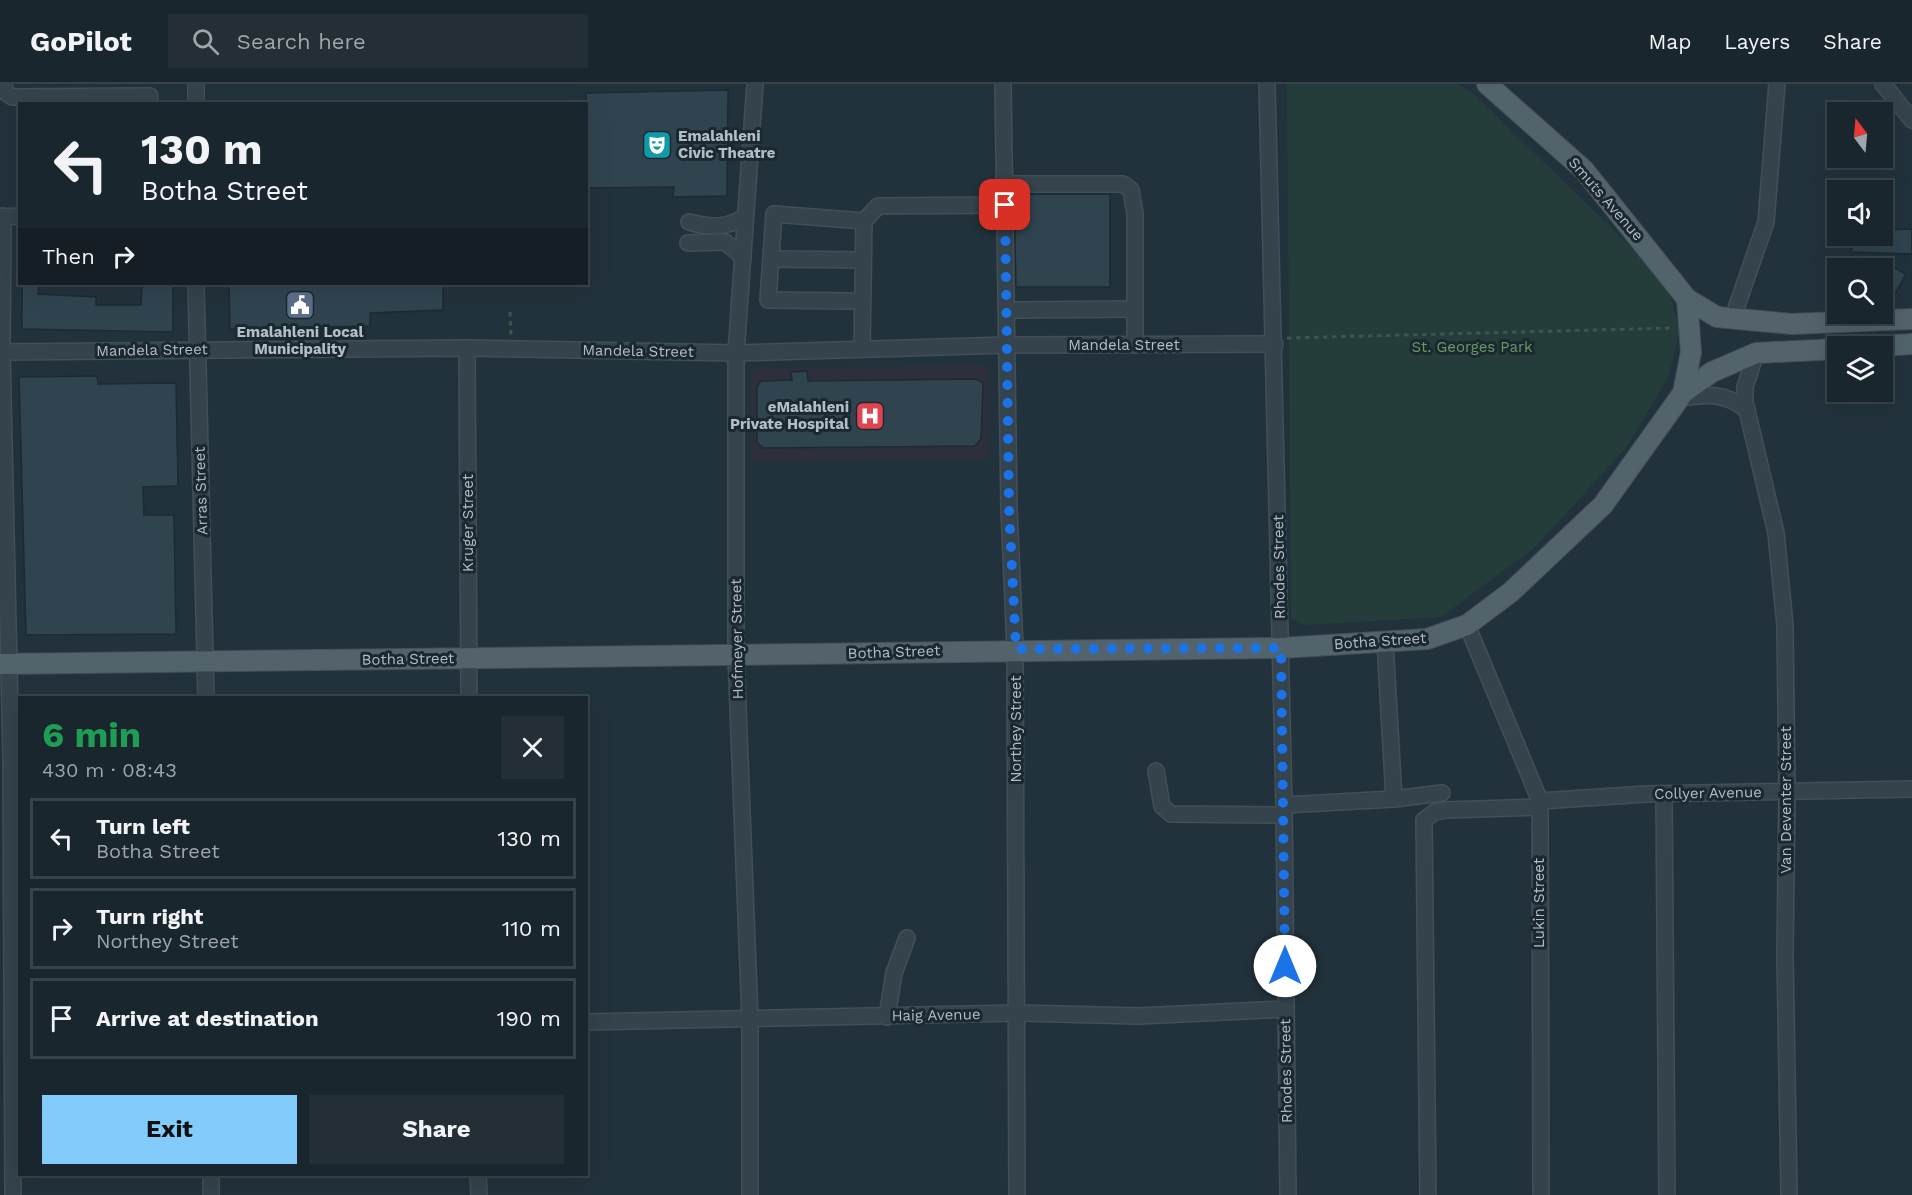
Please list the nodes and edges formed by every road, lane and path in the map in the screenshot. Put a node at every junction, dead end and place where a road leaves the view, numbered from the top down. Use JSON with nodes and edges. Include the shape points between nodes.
{"nodes":[{"id":1,"x":4,"y":84,"type":"edge"},
{"id":2,"x":196,"y":84,"type":"edge"},
{"id":3,"x":755,"y":84,"type":"edge"},
{"id":4,"x":1003,"y":84,"type":"edge"},
{"id":5,"x":1267,"y":84,"type":"edge"},
{"id":6,"x":1487,"y":84,"type":"edge"},
{"id":7,"x":1777,"y":84,"type":"edge"},
{"id":8,"x":1883,"y":84,"type":"edge"},
{"id":9,"x":150,"y":96,"type":"dead end"},
{"id":10,"x":196,"y":102,"type":"edge"},
{"id":11,"x":1912,"y":120,"type":"edge"},
{"id":12,"x":1005,"y":184,"type":"junction"},
{"id":13,"x":1005,"y":205,"type":"junction"},
{"id":14,"x":1,"y":216,"type":"edge"},
{"id":15,"x":18,"y":216,"type":"edge"},
{"id":16,"x":745,"y":217,"type":"junction"},
{"id":17,"x":864,"y":221,"type":"junction"},
{"id":18,"x":689,"y":222,"type":"dead end"},
{"id":19,"x":688,"y":243,"type":"dead end"},
{"id":20,"x":742,"y":257,"type":"junction"},
{"id":21,"x":771,"y":259,"type":"junction"},
{"id":22,"x":863,"y":260,"type":"junction"},
{"id":23,"x":196,"y":285,"type":"edge"},
{"id":24,"x":1687,"y":299,"type":"junction"},
{"id":25,"x":851,"y":301,"type":"dead end"},
{"id":26,"x":1134,"y":309,"type":"junction"},
{"id":27,"x":1008,"y":310,"type":"junction"},
{"id":28,"x":510,"y":312,"type":"dead end"},
{"id":29,"x":1912,"y":319,"type":"edge"},
{"id":30,"x":1732,"y":320,"type":"junction"},
{"id":31,"x":1691,"y":328,"type":"junction"},
{"id":32,"x":1275,"y":341,"type":"junction"},
{"id":33,"x":1912,"y":344,"type":"edge"},
{"id":34,"x":1008,"y":345,"type":"junction"},
{"id":35,"x":1135,"y":345,"type":"junction"},
{"id":36,"x":1893,"y":345,"type":"edge"},
{"id":37,"x":467,"y":348,"type":"junction"},
{"id":38,"x":196,"y":349,"type":"junction"},
{"id":39,"x":512,"y":349,"type":"junction"},
{"id":40,"x":862,"y":349,"type":"junction"},
{"id":41,"x":1827,"y":350,"type":"edge"},
{"id":42,"x":1,"y":352,"type":"edge"},
{"id":43,"x":736,"y":353,"type":"junction"},
{"id":44,"x":1756,"y":353,"type":"junction"},
{"id":45,"x":1681,"y":396,"type":"junction"},
{"id":46,"x":1747,"y":410,"type":"junction"},
{"id":47,"x":1467,"y":625,"type":"junction"},
{"id":48,"x":1385,"y":642,"type":"junction"},
{"id":49,"x":1281,"y":648,"type":"junction"},
{"id":50,"x":1016,"y":649,"type":"junction"},
{"id":51,"x":736,"y":655,"type":"junction"},
{"id":52,"x":469,"y":658,"type":"junction"},
{"id":53,"x":206,"y":662,"type":"junction"},
{"id":54,"x":5,"y":664,"type":"edge"},
{"id":55,"x":206,"y":696,"type":"edge"},
{"id":56,"x":469,"y":696,"type":"edge"},
{"id":57,"x":1156,"y":771,"type":"dead end"},
{"id":58,"x":1912,"y":789,"type":"edge"},
{"id":59,"x":1788,"y":792,"type":"junction"},
{"id":60,"x":1442,"y":793,"type":"dead end"},
{"id":61,"x":1664,"y":794,"type":"junction"},
{"id":62,"x":1394,"y":799,"type":"junction"},
{"id":63,"x":1540,"y":804,"type":"junction"},
{"id":64,"x":1284,"y":810,"type":"junction"},
{"id":65,"x":907,"y":938,"type":"dead end"},
{"id":66,"x":1285,"y":1009,"type":"junction"},
{"id":67,"x":1018,"y":1014,"type":"junction"},
{"id":68,"x":887,"y":1017,"type":"junction"},
{"id":69,"x":750,"y":1020,"type":"junction"},
{"id":70,"x":588,"y":1022,"type":"edge"},
{"id":71,"x":11,"y":1025,"type":"edge"},
{"id":72,"x":211,"y":1176,"type":"edge"},
{"id":73,"x":478,"y":1176,"type":"edge"},
{"id":74,"x":12,"y":1195,"type":"edge"},
{"id":75,"x":211,"y":1195,"type":"edge"},
{"id":76,"x":479,"y":1195,"type":"edge"},
{"id":77,"x":750,"y":1195,"type":"edge"},
{"id":78,"x":1017,"y":1195,"type":"edge"},
{"id":79,"x":1288,"y":1195,"type":"edge"},
{"id":80,"x":1428,"y":1195,"type":"edge"},
{"id":81,"x":1541,"y":1195,"type":"edge"},
{"id":82,"x":1667,"y":1195,"type":"edge"},
{"id":83,"x":1788,"y":1195,"type":"edge"}],
"edges":[{"from":1,"to":9,"type":"street","via":[[5,92],[12,97]]},
{"from":2,"to":10,"type":"street"},
{"from":3,"to":16,"type":"street","name":"Hofmeyer Street"},
{"from":4,"to":12,"type":"street","name":"Northey Street"},
{"from":5,"to":32,"type":"street","name":"Rhodes Street"},
{"from":6,"to":24,"type":"main road","name":"Smuts Avenue","via":[[1584,170]]},
{"from":7,"to":30,"type":"street","via":[[1766,222]]},
{"from":8,"to":11,"type":"street"},
{"from":12,"to":13,"type":"street","name":"Northey Street"},
{"from":12,"to":26,"type":"street","via":[[1127,186],[1135,214]]},
{"from":13,"to":17,"type":"street","via":[[878,206]]},
{"from":13,"to":27,"type":"street","name":"Northey Street"},
{"from":14,"to":15,"type":"street"},
{"from":14,"to":42,"type":"street"},
{"from":16,"to":18,"type":"street","via":[[726,226]]},
{"from":16,"to":20,"type":"street","name":"Hofmeyer Street"},
{"from":17,"to":21,"type":"street","via":[[774,214]]},
{"from":17,"to":22,"type":"street"},
{"from":19,"to":20,"type":"street","via":[[725,242]]},
{"from":20,"to":43,"type":"street","name":"Hofmeyer Street"},
{"from":21,"to":22,"type":"street"},
{"from":21,"to":25,"type":"street","via":[[768,300]]},
{"from":22,"to":40,"type":"street"},
{"from":23,"to":38,"type":"street","name":"Arras Street"},
{"from":24,"to":30,"type":"main road","via":[[1717,317]]},
{"from":24,"to":31,"type":"main road"},
{"from":26,"to":27,"type":"street"},
{"from":26,"to":35,"type":"street"},
{"from":27,"to":34,"type":"street","name":"Northey Street"},
{"from":28,"to":39,"type":"path"},
{"from":29,"to":30,"type":"main road","via":[[1792,324]]},
{"from":31,"to":32,"type":"path"},
{"from":31,"to":45,"type":"main road"},
{"from":32,"to":35,"type":"street","name":"Mandela Street"},
{"from":32,"to":49,"type":"street","name":"Rhodes Street"},
{"from":33,"to":36,"type":"main road"},
{"from":34,"to":35,"type":"street","name":"Mandela Street"},
{"from":34,"to":40,"type":"street","name":"Mandela Street"},
{"from":34,"to":50,"type":"street","name":"Northey Street","via":[[1009,508]]},
{"from":37,"to":38,"type":"street","name":"Mandela Street"},
{"from":37,"to":39,"type":"street","name":"Mandela Street"},
{"from":37,"to":52,"type":"street","name":"Kruger Street"},
{"from":38,"to":42,"type":"street","name":"Mandela Street"},
{"from":38,"to":53,"type":"street","name":"Arras Street"},
{"from":39,"to":43,"type":"street","name":"Mandela Street"},
{"from":40,"to":43,"type":"street","name":"Mandela Street"},
{"from":41,"to":44,"type":"main road"},
{"from":42,"to":54,"type":"street"},
{"from":43,"to":51,"type":"street","name":"Hofmeyer Street"},
{"from":44,"to":45,"type":"main road","via":[[1712,372]]},
{"from":44,"to":46,"type":"street","name":"Van Deventer Street","via":[[1745,387]]},
{"from":45,"to":46,"type":"street","via":[[1729,397]]},
{"from":45,"to":47,"type":"main road","name":"Botha Street","via":[[1604,505],[1511,592]]},
{"from":46,"to":59,"type":"street","name":"Van Deventer Street","via":[[1776,532],[1785,625]]},
{"from":47,"to":48,"type":"main road","name":"Botha Street","via":[[1427,639]]},
{"from":47,"to":63,"type":"street","name":"Lukin Street"},
{"from":48,"to":49,"type":"main road","name":"Botha Street"},
{"from":48,"to":62,"type":"street"},
{"from":49,"to":50,"type":"main road","name":"Botha Street"},
{"from":49,"to":64,"type":"street","name":"Rhodes Street"},
{"from":50,"to":51,"type":"main road","name":"Botha Street"},
{"from":50,"to":67,"type":"street","name":"Northey Street"},
{"from":51,"to":52,"type":"main road","name":"Botha Street"},
{"from":51,"to":69,"type":"street","name":"Hofmeyer Street"},
{"from":52,"to":53,"type":"main road","name":"Botha Street"},
{"from":52,"to":56,"type":"street","name":"Kruger Street"},
{"from":53,"to":54,"type":"main road","name":"Botha Street"},
{"from":53,"to":55,"type":"street","name":"Arras Street"},
{"from":54,"to":71,"type":"street"},
{"from":57,"to":64,"type":"street","via":[[1162,806],[1171,814]]},
{"from":58,"to":59,"type":"street","name":"Collyer Avenue"},
{"from":59,"to":61,"type":"street","name":"Collyer Avenue"},
{"from":59,"to":83,"type":"street","name":"Van Deventer Street"},
{"from":60,"to":62,"type":"street"},
{"from":61,"to":63,"type":"street","name":"Collyer Avenue"},
{"from":61,"to":82,"type":"street"},
{"from":62,"to":64,"type":"street"},
{"from":63,"to":80,"type":"street","name":"Collyer Avenue","via":[[1446,810],[1424,820]]},
{"from":63,"to":81,"type":"street","name":"Lukin Street"},
{"from":64,"to":66,"type":"street","name":"Rhodes Street"},
{"from":65,"to":68,"type":"street","via":[[894,973]]},
{"from":66,"to":67,"type":"street","name":"Haig Avenue","via":[[1139,1016]]},
{"from":66,"to":79,"type":"street","name":"Rhodes Street"},
{"from":67,"to":68,"type":"street","name":"Haig Avenue"},
{"from":67,"to":78,"type":"street","name":"Northey Street"},
{"from":68,"to":69,"type":"street","name":"Haig Avenue"},
{"from":69,"to":70,"type":"street","name":"Haig Avenue"},
{"from":69,"to":77,"type":"street","name":"Hofmeyer Street"},
{"from":71,"to":74,"type":"street"},
{"from":72,"to":75,"type":"street"},
{"from":73,"to":76,"type":"street"}]}
